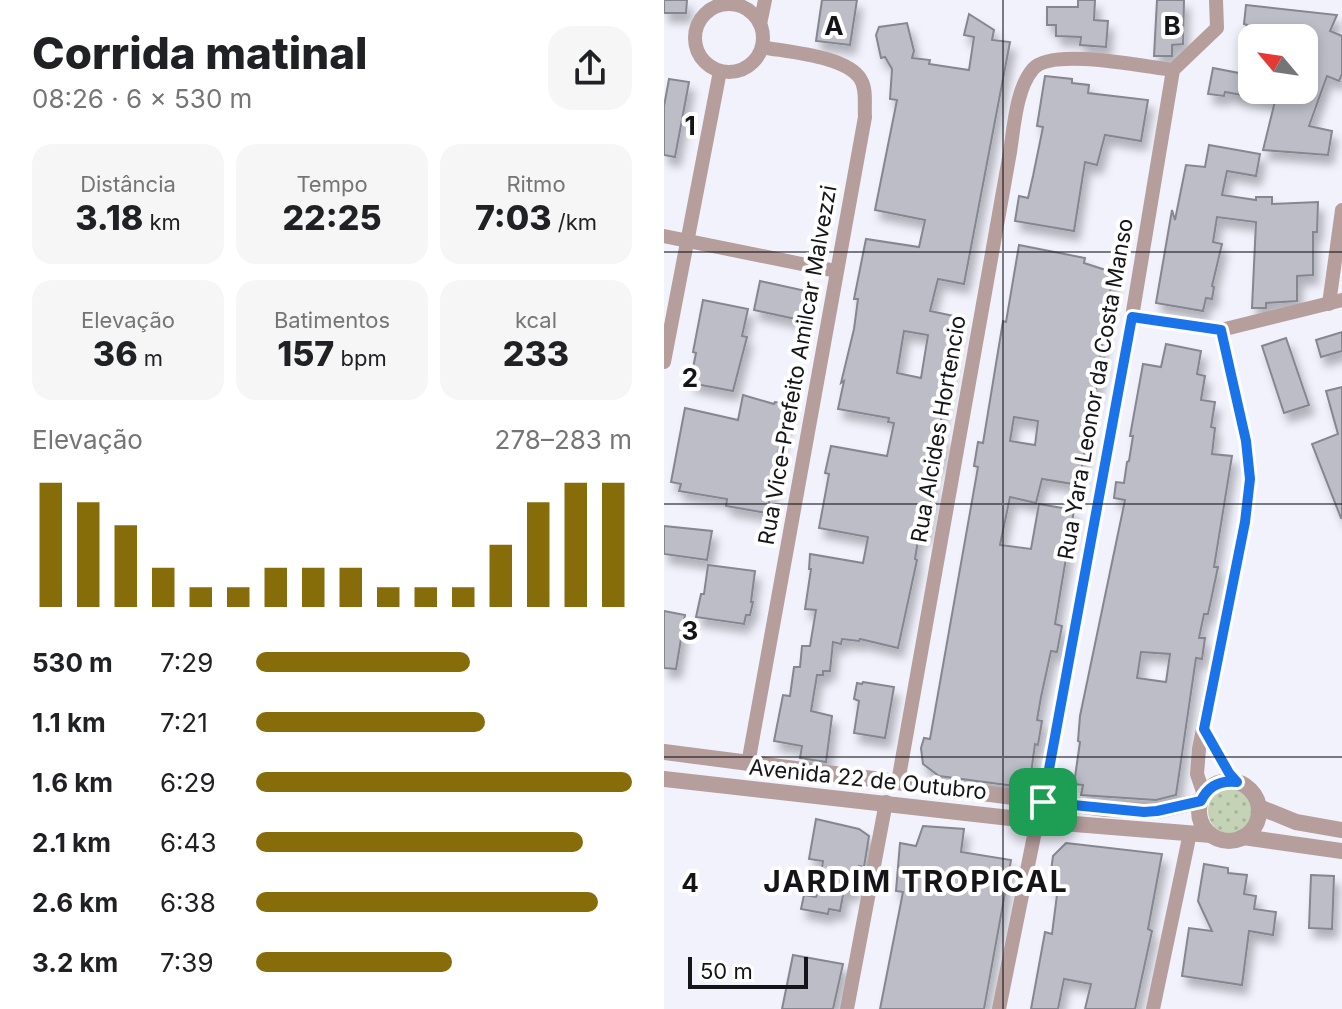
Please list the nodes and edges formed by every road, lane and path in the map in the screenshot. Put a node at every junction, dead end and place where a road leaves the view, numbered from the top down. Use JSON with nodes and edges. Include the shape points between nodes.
{"nodes":[{"id":1,"x":765,"y":0,"type":"edge"},
{"id":2,"x":1216,"y":0,"type":"edge"},
{"id":3,"x":736,"y":2,"type":"edge"},
{"id":4,"x":760,"y":24,"type":"junction"},
{"id":5,"x":762,"y":47,"type":"junction"},
{"id":6,"x":1173,"y":70,"type":"junction"},
{"id":7,"x":720,"y":71,"type":"junction"},
{"id":8,"x":1342,"y":210,"type":"edge"},
{"id":9,"x":664,"y":236,"type":"edge"},
{"id":10,"x":688,"y":242,"type":"junction"},
{"id":11,"x":836,"y":271,"type":"junction"},
{"id":12,"x":1335,"y":302,"type":"edge"},
{"id":13,"x":1132,"y":317,"type":"junction"},
{"id":14,"x":1221,"y":330,"type":"junction"},
{"id":15,"x":664,"y":362,"type":"edge"},
{"id":16,"x":1204,"y":729,"type":"junction"},
{"id":17,"x":664,"y":752,"type":"edge"},
{"id":18,"x":748,"y":764,"type":"junction"},
{"id":19,"x":664,"y":779,"type":"edge"},
{"id":20,"x":898,"y":782,"type":"junction"},
{"id":21,"x":1237,"y":782,"type":"junction"},
{"id":22,"x":1202,"y":798,"type":"junction"},
{"id":23,"x":886,"y":802,"type":"junction"},
{"id":24,"x":1043,"y":802,"type":"junction"},
{"id":25,"x":1259,"y":807,"type":"junction"},
{"id":26,"x":1037,"y":821,"type":"junction"},
{"id":27,"x":1342,"y":830,"type":"edge"},
{"id":28,"x":1190,"y":833,"type":"junction"},
{"id":29,"x":1211,"y":835,"type":"junction"},
{"id":30,"x":1243,"y":837,"type":"junction"},
{"id":31,"x":1342,"y":851,"type":"edge"},
{"id":32,"x":847,"y":1009,"type":"edge"},
{"id":33,"x":999,"y":1009,"type":"edge"},
{"id":34,"x":1153,"y":1009,"type":"edge"}],
"edges":[{"from":1,"to":4,"type":"street"},
{"from":2,"to":6,"type":"street","via":[[1217,28]]},
{"from":3,"to":4,"type":"street"},
{"from":3,"to":7,"type":"street","via":[[703,16],[695,37],[702,59]]},
{"from":4,"to":5,"type":"street"},
{"from":5,"to":7,"type":"street","via":[[751,65]]},
{"from":5,"to":11,"type":"street","name":"Rua Vice-Prefeito Amilcar Malvezzi","via":[[850,68],[864,88],[865,117]]},
{"from":6,"to":13,"type":"street","name":"Rua Yara Leonor da Costa Manso"},
{"from":6,"to":20,"type":"street","name":"Rua Alcides Hortencio","via":[[1068,58],[1034,67],[1024,84]]},
{"from":7,"to":10,"type":"street"},
{"from":8,"to":12,"type":"street"},
{"from":9,"to":10,"type":"street"},
{"from":10,"to":11,"type":"street"},
{"from":10,"to":15,"type":"street"},
{"from":11,"to":18,"type":"street","name":"Rua Vice-Prefeito Amilcar Malvezzi"},
{"from":12,"to":14,"type":"street"},
{"from":13,"to":14,"type":"street"},
{"from":13,"to":24,"type":"street","name":"Rua Yara Leonor da Costa Manso"},
{"from":14,"to":16,"type":"street","via":[[1250,479]]},
{"from":16,"to":21,"type":"street"},
{"from":16,"to":22,"type":"street","via":[[1197,764]]},
{"from":17,"to":18,"type":"street","name":"Avenida 22 de Outubro"},
{"from":18,"to":20,"type":"street","name":"Avenida 22 de Outubro"},
{"from":19,"to":23,"type":"street","name":"Avenida 22 de Outubro"},
{"from":20,"to":24,"type":"street","name":"Avenida 22 de Outubro"},
{"from":21,"to":22,"type":"street","via":[[1216,784]]},
{"from":21,"to":25,"type":"street","via":[[1253,793]]},
{"from":22,"to":24,"type":"street","name":"Avenida 22 de Outubro","via":[[1144,812]]},
{"from":22,"to":29,"type":"street","via":[[1201,819]]},
{"from":23,"to":26,"type":"street","name":"Avenida 22 de Outubro"},
{"from":23,"to":32,"type":"street"},
{"from":25,"to":27,"type":"street","via":[[1296,822]]},
{"from":25,"to":30,"type":"street","via":[[1256,825]]},
{"from":26,"to":28,"type":"street","name":"Avenida 22 de Outubro"},
{"from":26,"to":33,"type":"street"},
{"from":28,"to":29,"type":"street","name":"Avenida 22 de Outubro"},
{"from":28,"to":34,"type":"street"},
{"from":29,"to":30,"type":"street","via":[[1226,841]]},
{"from":30,"to":31,"type":"street"}]}
